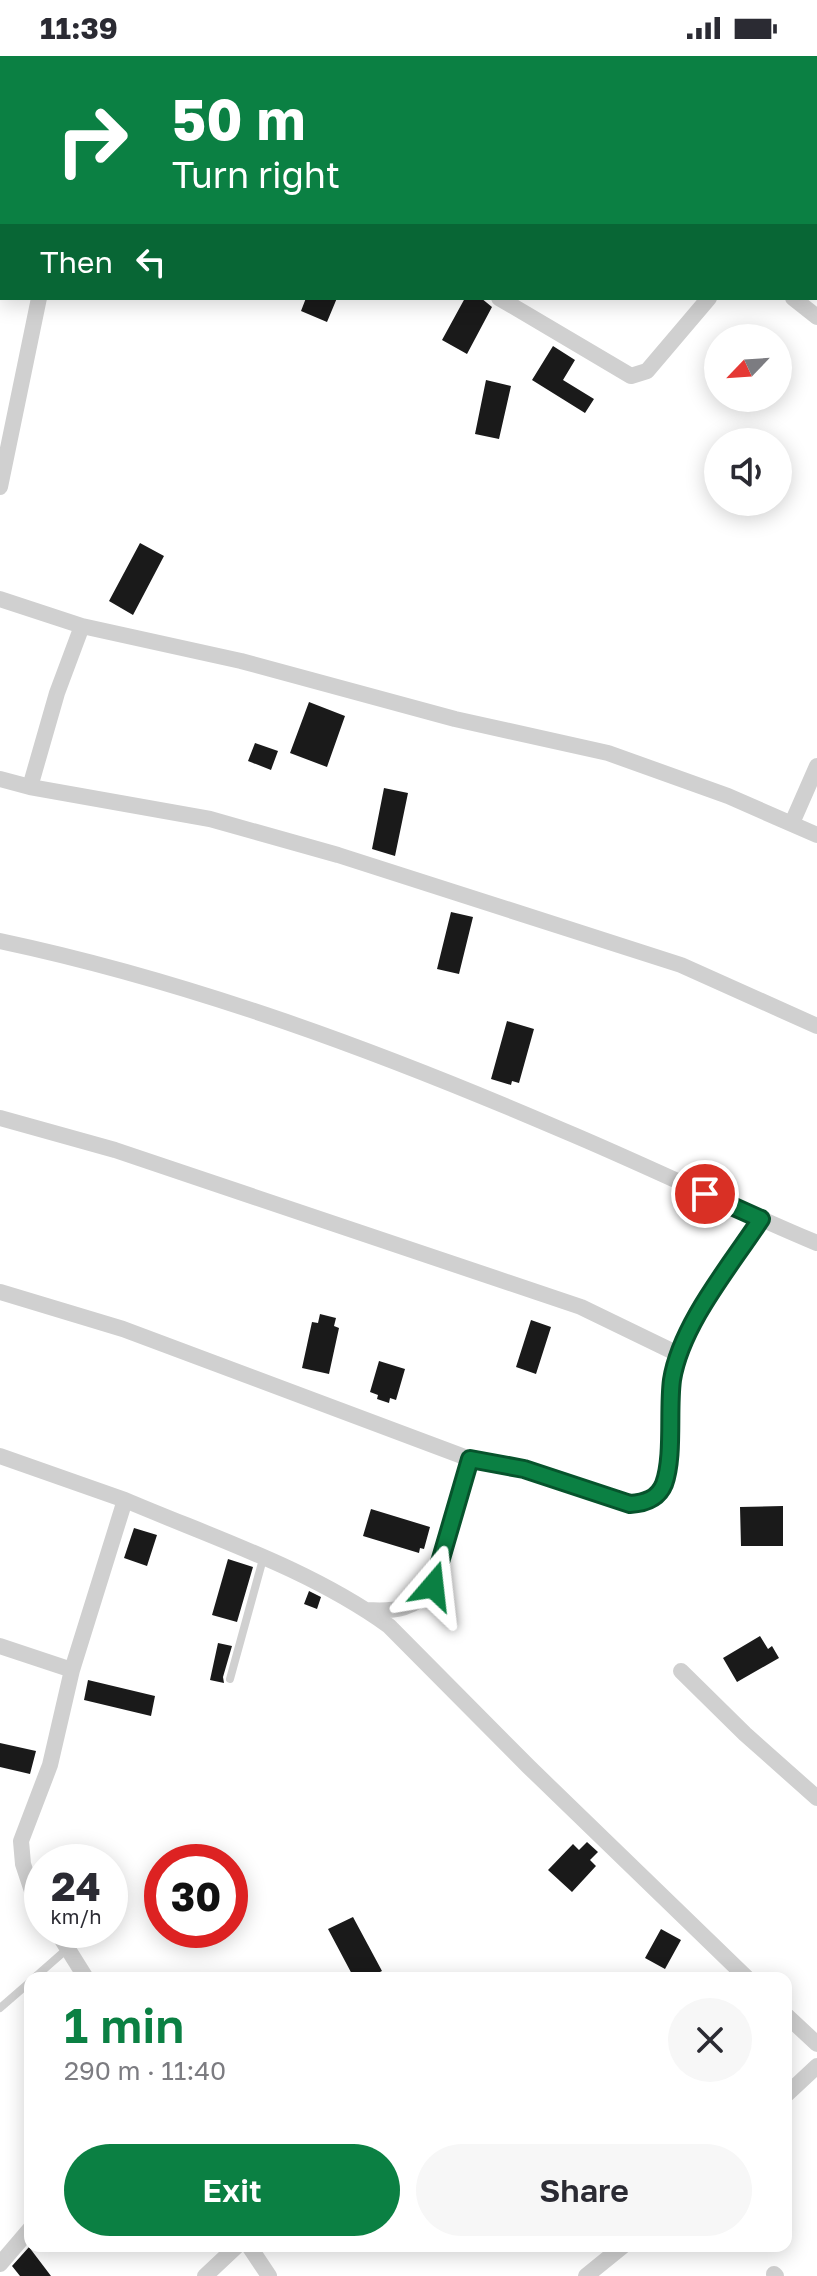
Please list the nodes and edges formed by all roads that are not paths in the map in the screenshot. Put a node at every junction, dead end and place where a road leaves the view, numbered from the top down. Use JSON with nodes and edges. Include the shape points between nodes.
{"nodes":[{"id":1,"x":39,"y":300,"type":"edge"},
{"id":2,"x":502,"y":300,"type":"edge"},
{"id":3,"x":707,"y":300,"type":"edge"},
{"id":4,"x":796,"y":300,"type":"edge"},
{"id":5,"x":817,"y":317,"type":"edge"},
{"id":6,"x":0,"y":487,"type":"edge"},
{"id":7,"x":0,"y":599,"type":"edge"},
{"id":8,"x":82,"y":626,"type":"junction"},
{"id":9,"x":817,"y":766,"type":"edge"},
{"id":10,"x":0,"y":779,"type":"edge"},
{"id":11,"x":30,"y":787,"type":"junction"},
{"id":12,"x":792,"y":823,"type":"junction"},
{"id":13,"x":817,"y":835,"type":"edge"},
{"id":14,"x":0,"y":941,"type":"edge"},
{"id":15,"x":817,"y":1026,"type":"edge"},
{"id":16,"x":0,"y":1118,"type":"edge"},
{"id":17,"x":761,"y":1219,"type":"junction"},
{"id":18,"x":817,"y":1243,"type":"edge"},
{"id":19,"x":0,"y":1292,"type":"edge"},
{"id":20,"x":678,"y":1354,"type":"junction"},
{"id":21,"x":0,"y":1456,"type":"edge"},
{"id":22,"x":470,"y":1459,"type":"junction"},
{"id":23,"x":125,"y":1500,"type":"junction"},
{"id":24,"x":263,"y":1559,"type":"junction"},
{"id":25,"x":366,"y":1609,"type":"junction"},
{"id":26,"x":0,"y":1646,"type":"edge"},
{"id":27,"x":72,"y":1670,"type":"junction"},
{"id":28,"x":681,"y":1671,"type":"dead end"},
{"id":29,"x":230,"y":1679,"type":"dead end"},
{"id":30,"x":817,"y":1798,"type":"edge"},
{"id":31,"x":24,"y":1867,"type":"edge"},
{"id":32,"x":68,"y":1949,"type":"joint"},
{"id":33,"x":41,"y":1972,"type":"edge"},
{"id":34,"x":82,"y":1972,"type":"edge"},
{"id":35,"x":741,"y":1972,"type":"edge"},
{"id":36,"x":24,"y":1987,"type":"edge"},
{"id":37,"x":0,"y":2008,"type":"edge"},
{"id":38,"x":792,"y":2021,"type":"edge"},
{"id":39,"x":817,"y":2044,"type":"edge"},
{"id":40,"x":817,"y":2066,"type":"edge"},
{"id":41,"x":792,"y":2089,"type":"edge"},
{"id":42,"x":24,"y":2236,"type":"edge"},
{"id":43,"x":231,"y":2252,"type":"edge"},
{"id":44,"x":253,"y":2252,"type":"edge"},
{"id":45,"x":616,"y":2252,"type":"edge"},
{"id":46,"x":0,"y":2264,"type":"edge"},
{"id":47,"x":205,"y":2276,"type":"edge"},
{"id":48,"x":269,"y":2276,"type":"edge"},
{"id":49,"x":586,"y":2276,"type":"edge"}],
"edges":[{"from":1,"to":6,"type":"street"},
{"from":2,"to":3,"type":"street","via":[[631,376],[647,371]]},
{"from":4,"to":5,"type":"street"},
{"from":7,"to":8,"type":"street"},
{"from":8,"to":11,"type":"street"},
{"from":8,"to":12,"type":"street","via":[[608,753]]},
{"from":9,"to":12,"type":"street"},
{"from":10,"to":11,"type":"street"},
{"from":11,"to":15,"type":"street","via":[[210,819],[338,855],[681,965]]},
{"from":12,"to":13,"type":"street"},
{"from":14,"to":17,"type":"street","via":[[325,1035],[563,1130]]},
{"from":16,"to":20,"type":"street","via":[[115,1150],[581,1307]]},
{"from":17,"to":18,"type":"street"},
{"from":17,"to":20,"type":"street"},
{"from":19,"to":22,"type":"street","via":[[123,1329]]},
{"from":20,"to":22,"type":"street","via":[[664,1484],[655,1497],[643,1503],[615,1500],[524,1469]]},
{"from":21,"to":23,"type":"street"},
{"from":22,"to":25,"type":"street","via":[[433,1586],[423,1600],[408,1607]]},
{"from":23,"to":24,"type":"street"},
{"from":23,"to":27,"type":"street"},
{"from":24,"to":25,"type":"street"},
{"from":24,"to":29,"type":"lane"},
{"from":25,"to":35,"type":"street"},
{"from":26,"to":27,"type":"street"},
{"from":27,"to":31,"type":"street","via":[[50,1765],[21,1841]]},
{"from":28,"to":30,"type":"street"},
{"from":32,"to":33,"type":"lane"},
{"from":32,"to":34,"type":"street"},
{"from":36,"to":37,"type":"lane"},
{"from":38,"to":39,"type":"street"},
{"from":40,"to":41,"type":"street"},
{"from":42,"to":46,"type":"street"},
{"from":43,"to":47,"type":"street"},
{"from":44,"to":48,"type":"street"},
{"from":45,"to":49,"type":"street"}]}
